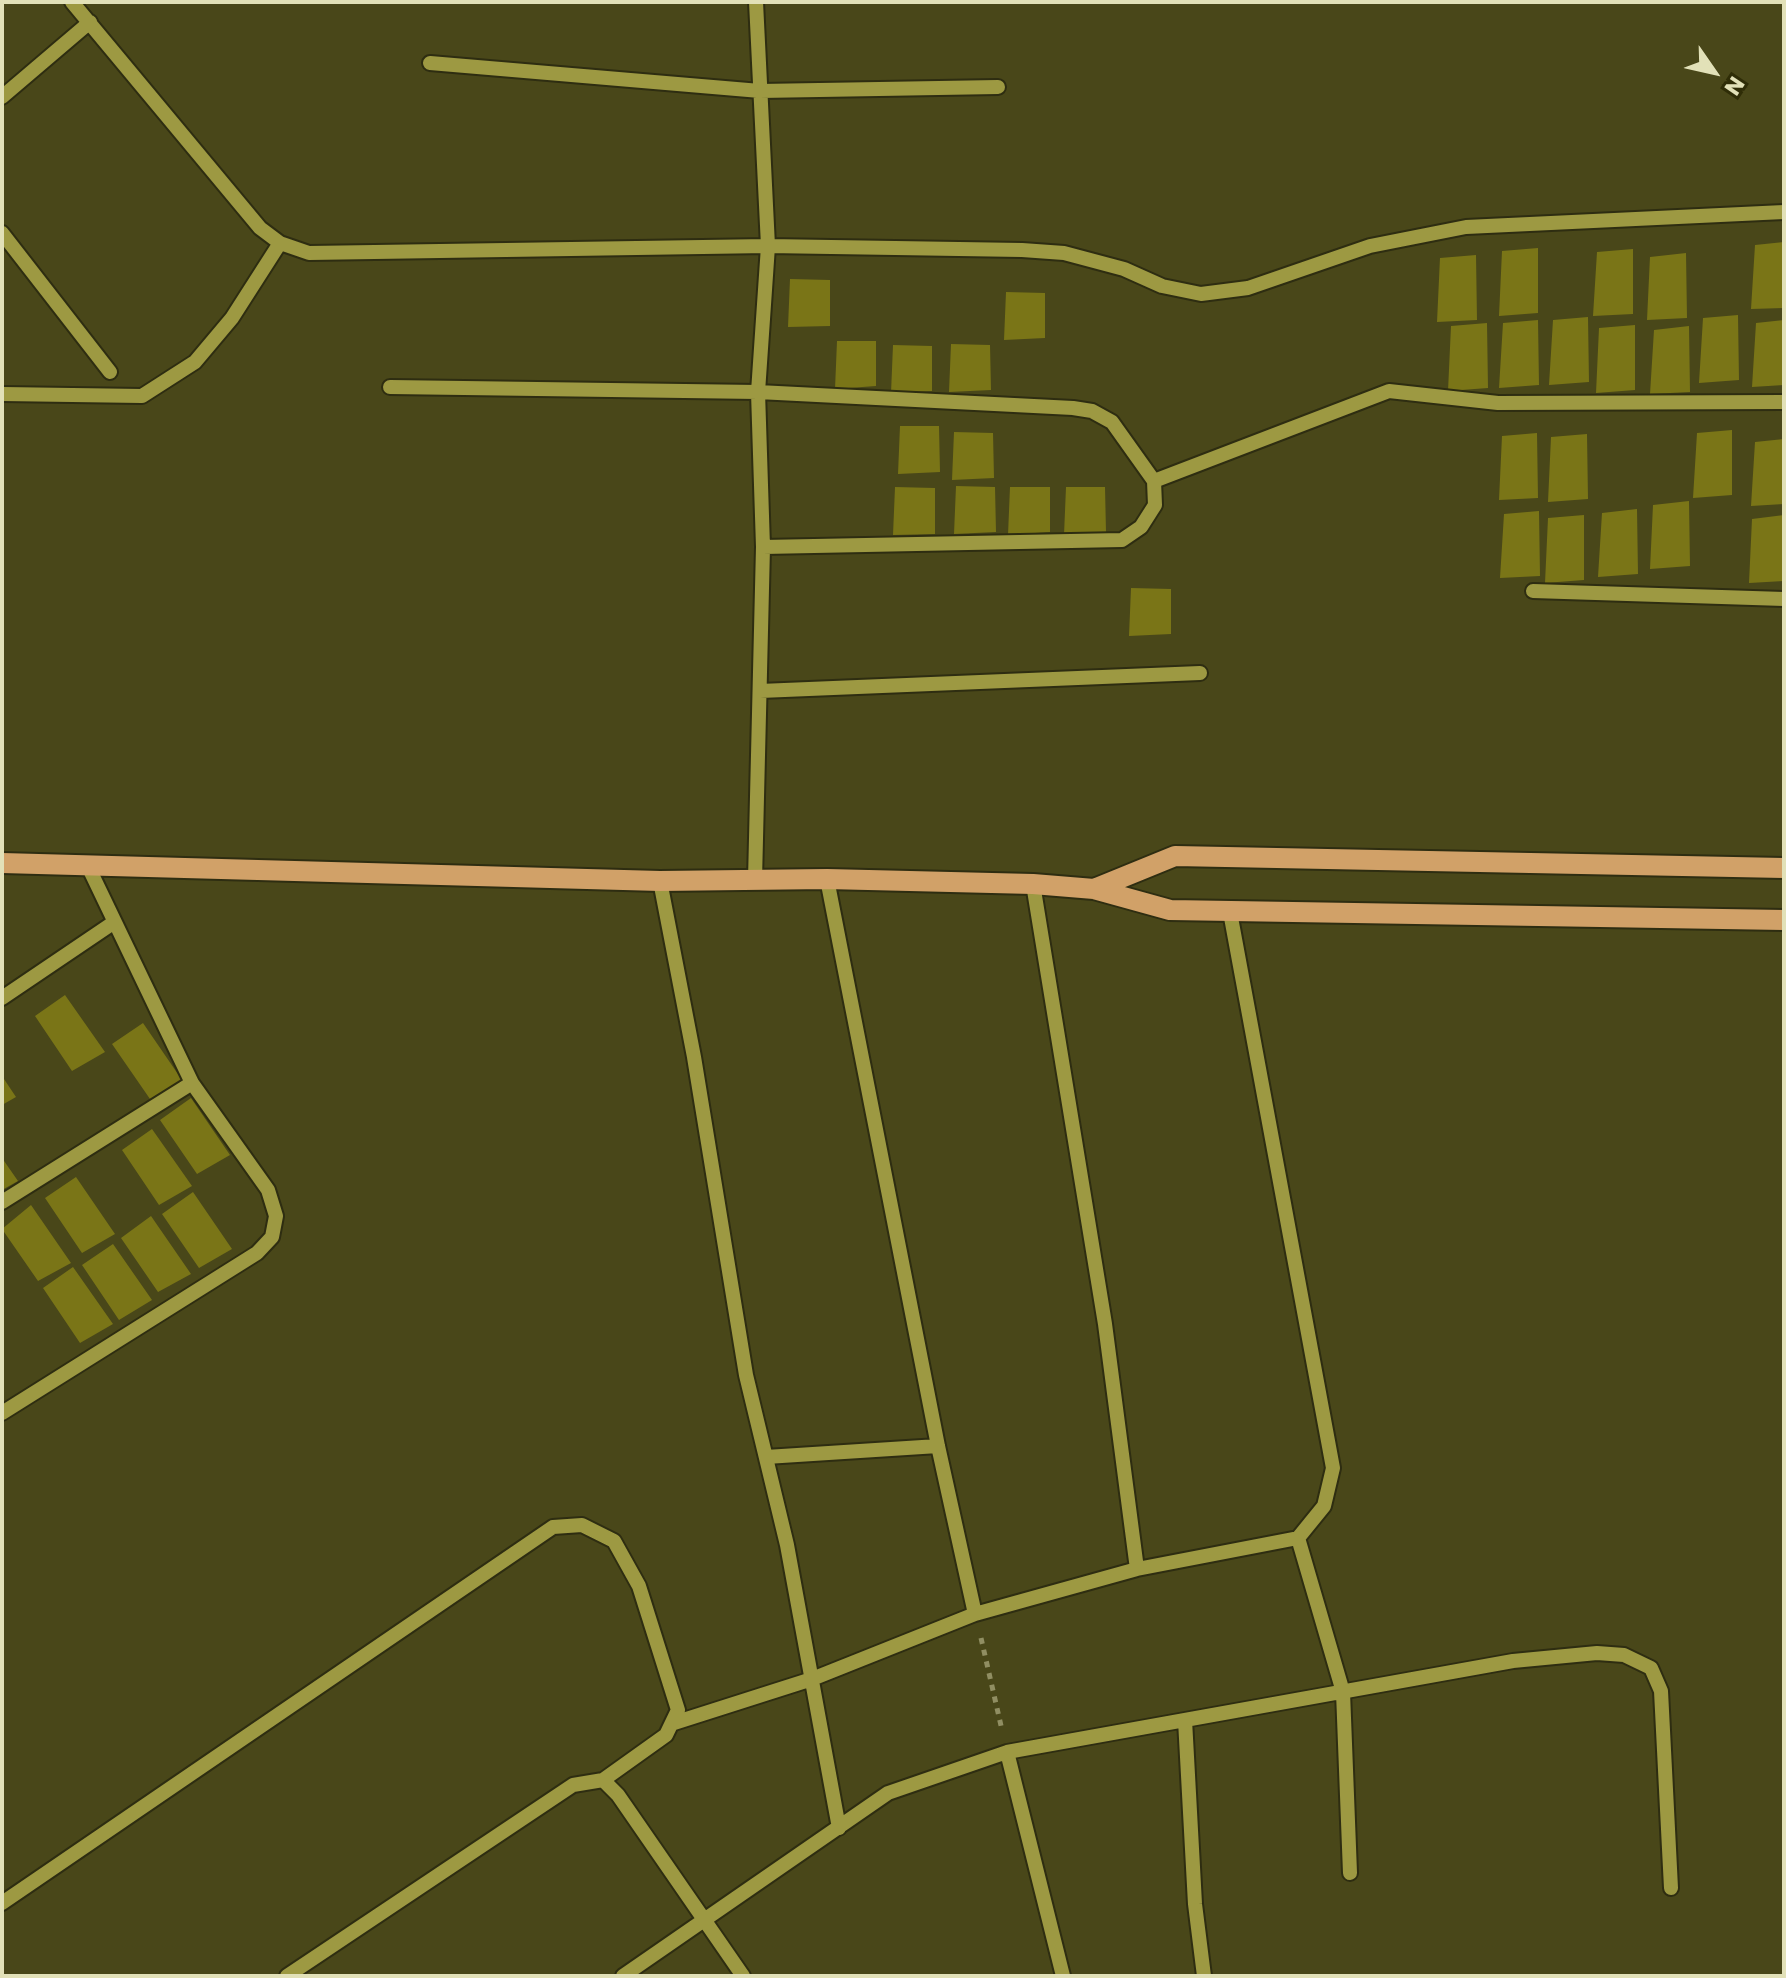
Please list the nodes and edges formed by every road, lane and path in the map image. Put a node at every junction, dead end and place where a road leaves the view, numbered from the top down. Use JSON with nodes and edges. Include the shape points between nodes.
{"nodes":[{"id":1,"x":72,"y":2,"type":"edge"},
{"id":2,"x":756,"y":2,"type":"edge"},
{"id":3,"x":90,"y":22,"type":"junction"},
{"id":4,"x":430,"y":63,"type":"dead end"},
{"id":5,"x":998,"y":87,"type":"dead end"},
{"id":6,"x":760,"y":91,"type":"junction"},
{"id":7,"x":2,"y":97,"type":"edge"},
{"id":8,"x":1784,"y":212,"type":"edge"},
{"id":9,"x":2,"y":233,"type":"edge"},
{"id":10,"x":280,"y":243,"type":"junction"},
{"id":11,"x":768,"y":246,"type":"junction"},
{"id":12,"x":110,"y":372,"type":"dead end"},
{"id":13,"x":390,"y":387,"type":"dead end"},
{"id":14,"x":758,"y":392,"type":"junction"},
{"id":15,"x":2,"y":394,"type":"edge"},
{"id":16,"x":1784,"y":402,"type":"edge"},
{"id":17,"x":1154,"y":481,"type":"junction"},
{"id":18,"x":763,"y":547,"type":"junction"},
{"id":19,"x":1533,"y":591,"type":"dead end"},
{"id":20,"x":1784,"y":599,"type":"edge"},
{"id":21,"x":1200,"y":673,"type":"dead end"},
{"id":22,"x":760,"y":691,"type":"junction"},
{"id":23,"x":2,"y":863,"type":"edge"},
{"id":24,"x":87,"y":864,"type":"junction"},
{"id":25,"x":1784,"y":868,"type":"edge"},
{"id":26,"x":827,"y":879,"type":"junction"},
{"id":27,"x":755,"y":880,"type":"junction"},
{"id":28,"x":660,"y":881,"type":"junction"},
{"id":29,"x":1033,"y":884,"type":"junction"},
{"id":30,"x":1094,"y":889,"type":"junction"},
{"id":31,"x":1230,"y":912,"type":"junction"},
{"id":32,"x":1784,"y":920,"type":"edge"},
{"id":33,"x":113,"y":923,"type":"junction"},
{"id":34,"x":2,"y":998,"type":"edge"},
{"id":35,"x":192,"y":1083,"type":"junction"},
{"id":36,"x":2,"y":1202,"type":"edge"},
{"id":37,"x":2,"y":1413,"type":"edge"},
{"id":38,"x":938,"y":1446,"type":"junction"},
{"id":39,"x":766,"y":1457,"type":"junction"},
{"id":40,"x":1298,"y":1538,"type":"junction"},
{"id":41,"x":1137,"y":1569,"type":"junction"},
{"id":42,"x":975,"y":1614,"type":"junction"},
{"id":43,"x":812,"y":1679,"type":"junction"},
{"id":44,"x":1343,"y":1692,"type":"junction"},
{"id":45,"x":1185,"y":1720,"type":"junction"},
{"id":46,"x":674,"y":1723,"type":"junction"},
{"id":47,"x":1007,"y":1752,"type":"junction"},
{"id":48,"x":603,"y":1780,"type":"junction"},
{"id":49,"x":839,"y":1828,"type":"junction"},
{"id":50,"x":1350,"y":1873,"type":"dead end"},
{"id":51,"x":1671,"y":1888,"type":"dead end"},
{"id":52,"x":2,"y":1903,"type":"edge"},
{"id":53,"x":703,"y":1921,"type":"junction"},
{"id":54,"x":287,"y":1976,"type":"edge"},
{"id":55,"x":623,"y":1976,"type":"edge"},
{"id":56,"x":743,"y":1976,"type":"edge"},
{"id":57,"x":1063,"y":1976,"type":"edge"},
{"id":58,"x":1204,"y":1976,"type":"edge"}],
"edges":[{"from":1,"to":3,"type":"street"},
{"from":2,"to":6,"type":"street"},
{"from":3,"to":7,"type":"street"},
{"from":3,"to":10,"type":"street","via":[[260,228]]},
{"from":4,"to":6,"type":"street"},
{"from":5,"to":6,"type":"street"},
{"from":6,"to":11,"type":"street"},
{"from":8,"to":11,"type":"street","via":[[1466,227],[1370,246],[1248,288],[1201,294],[1064,253]]},
{"from":9,"to":12,"type":"street"},
{"from":10,"to":11,"type":"street","via":[[309,253],[342,255]]},
{"from":10,"to":15,"type":"street","via":[[232,318],[195,362],[142,396]]},
{"from":11,"to":14,"type":"street"},
{"from":13,"to":14,"type":"street"},
{"from":14,"to":17,"type":"street","via":[[1092,411],[1112,422]]},
{"from":14,"to":18,"type":"street"},
{"from":16,"to":17,"type":"street","via":[[1498,403],[1389,391]]},
{"from":17,"to":18,"type":"street","via":[[1155,505],[1141,527],[1122,540]]},
{"from":18,"to":22,"type":"street"},
{"from":19,"to":20,"type":"street"},
{"from":21,"to":22,"type":"street"},
{"from":22,"to":27,"type":"street"},
{"from":23,"to":24,"type":"main road"},
{"from":24,"to":28,"type":"main road"},
{"from":24,"to":33,"type":"street"},
{"from":25,"to":30,"type":"main road","via":[[1175,856]]},
{"from":26,"to":27,"type":"main road"},
{"from":26,"to":29,"type":"main road"},
{"from":26,"to":38,"type":"street"},
{"from":27,"to":28,"type":"main road"},
{"from":28,"to":39,"type":"street","via":[[746,1375]]},
{"from":29,"to":30,"type":"main road"},
{"from":29,"to":41,"type":"street","via":[[1105,1324]]},
{"from":30,"to":31,"type":"main road","via":[[1170,910]]},
{"from":31,"to":32,"type":"main road"},
{"from":31,"to":40,"type":"street","via":[[1333,1468],[1324,1506]]},
{"from":33,"to":34,"type":"street"},
{"from":33,"to":35,"type":"street"},
{"from":35,"to":36,"type":"street"},
{"from":35,"to":37,"type":"street","via":[[268,1190],[276,1216],[272,1237],[257,1253]]},
{"from":38,"to":39,"type":"street"},
{"from":38,"to":42,"type":"street"},
{"from":39,"to":43,"type":"street"},
{"from":40,"to":41,"type":"street"},
{"from":40,"to":44,"type":"street"},
{"from":41,"to":42,"type":"street"},
{"from":42,"to":43,"type":"street"},
{"from":42,"to":47,"type":"path"},
{"from":43,"to":46,"type":"street"},
{"from":43,"to":49,"type":"street"},
{"from":44,"to":45,"type":"street"},
{"from":44,"to":50,"type":"street"},
{"from":44,"to":51,"type":"street","via":[[1513,1661],[1597,1653],[1624,1655],[1651,1668],[1661,1691]]},
{"from":45,"to":47,"type":"street"},
{"from":45,"to":58,"type":"street"},
{"from":46,"to":48,"type":"street","via":[[666,1735]]},
{"from":46,"to":52,"type":"street","via":[[678,1710],[639,1586],[614,1541],[582,1525],[553,1527]]},
{"from":47,"to":49,"type":"street","via":[[888,1793]]},
{"from":47,"to":57,"type":"street"},
{"from":48,"to":53,"type":"street"},
{"from":48,"to":54,"type":"street","via":[[573,1785]]},
{"from":49,"to":53,"type":"street"},
{"from":53,"to":55,"type":"street"},
{"from":53,"to":56,"type":"street"}]}
